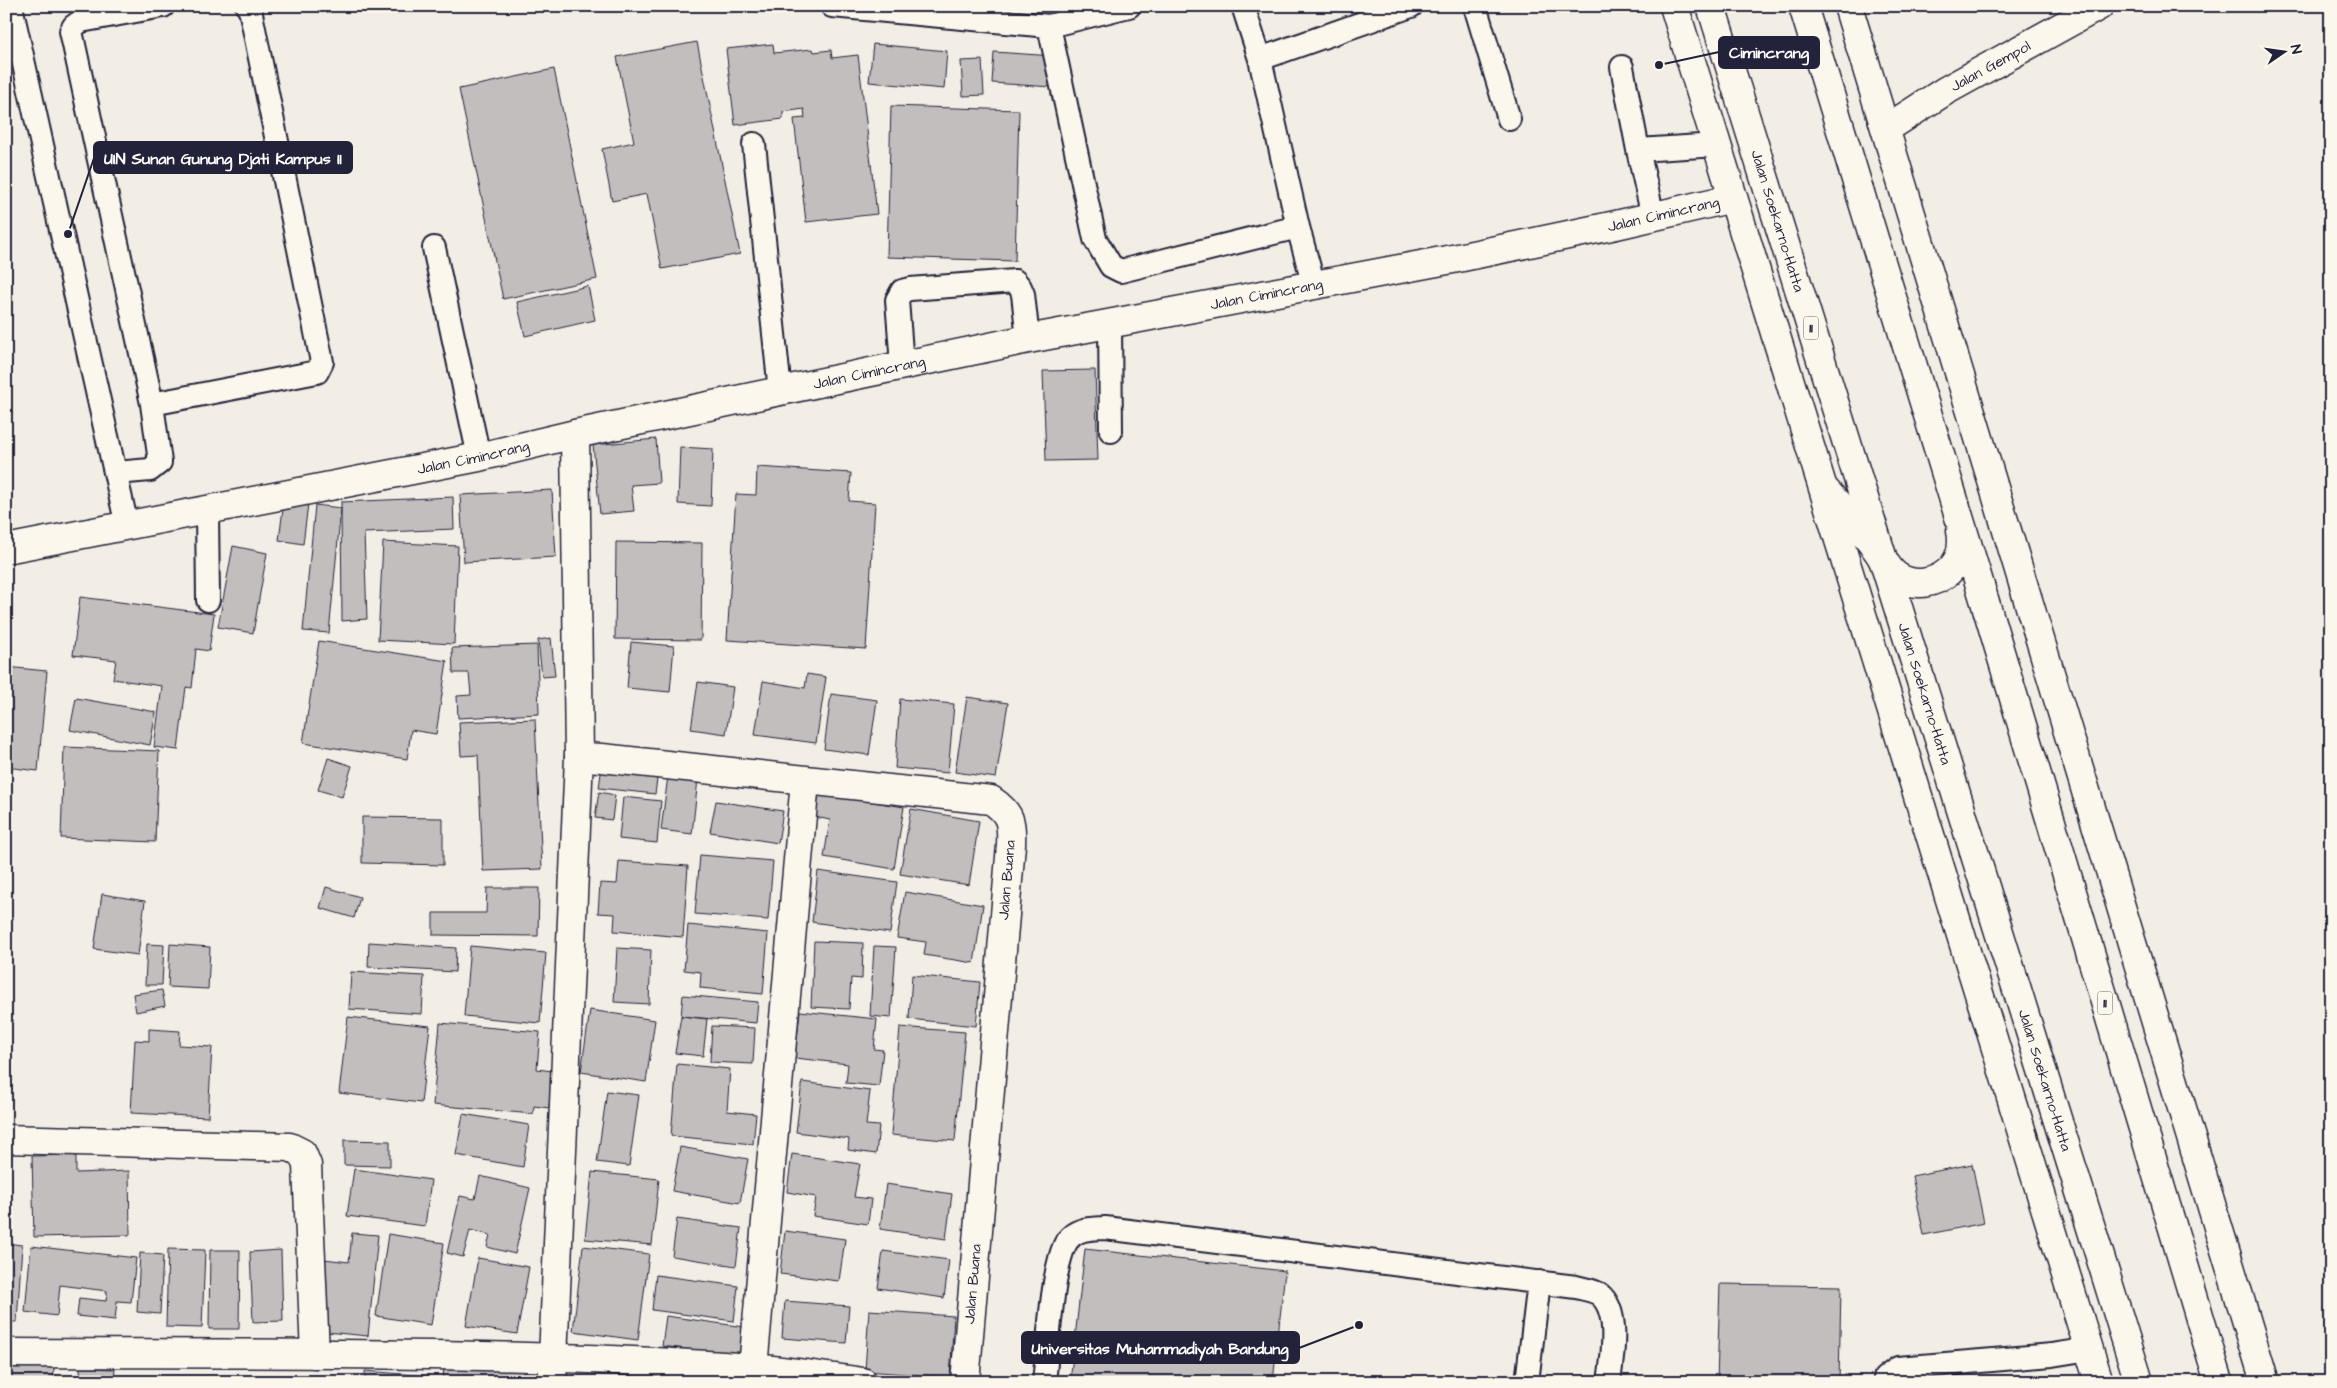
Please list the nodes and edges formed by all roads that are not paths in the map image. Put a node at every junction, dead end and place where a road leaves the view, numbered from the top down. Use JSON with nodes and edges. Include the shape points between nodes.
{"nodes":[{"id":1,"x":10,"y":6,"type":"edge"},
{"id":2,"x":164,"y":6,"type":"edge"},
{"id":3,"x":247,"y":6,"type":"edge"},
{"id":4,"x":832,"y":6,"type":"edge"},
{"id":5,"x":1129,"y":6,"type":"edge"},
{"id":6,"x":1243,"y":6,"type":"edge"},
{"id":7,"x":1411,"y":6,"type":"edge"},
{"id":8,"x":1475,"y":6,"type":"edge"},
{"id":9,"x":1674,"y":6,"type":"edge"},
{"id":10,"x":1711,"y":6,"type":"edge"},
{"id":11,"x":1803,"y":6,"type":"edge"},
{"id":12,"x":1848,"y":6,"type":"edge"},
{"id":13,"x":2099,"y":6,"type":"edge"},
{"id":14,"x":1049,"y":26,"type":"junction"},
{"id":15,"x":1260,"y":58,"type":"junction"},
{"id":16,"x":1622,"y":67,"type":"dead end"},
{"id":17,"x":1509,"y":120,"type":"dead end"},
{"id":18,"x":1886,"y":129,"type":"junction"},
{"id":19,"x":754,"y":144,"type":"dead end"},
{"id":20,"x":1717,"y":145,"type":"junction"},
{"id":21,"x":1638,"y":150,"type":"junction"},
{"id":22,"x":1733,"y":198,"type":"junction"},
{"id":23,"x":1653,"y":217,"type":"junction"},
{"id":24,"x":1298,"y":227,"type":"junction"},
{"id":25,"x":434,"y":248,"type":"dead end"},
{"id":26,"x":1314,"y":286,"type":"junction"},
{"id":27,"x":1110,"y":324,"type":"junction"},
{"id":28,"x":1028,"y":339,"type":"junction"},
{"id":29,"x":902,"y":366,"type":"junction"},
{"id":30,"x":780,"y":391,"type":"junction"},
{"id":31,"x":152,"y":404,"type":"junction"},
{"id":32,"x":1110,"y":432,"type":"dead end"},
{"id":33,"x":575,"y":434,"type":"junction"},
{"id":34,"x":479,"y":457,"type":"junction"},
{"id":35,"x":116,"y":473,"type":"junction"},
{"id":36,"x":1824,"y":488,"type":"junction"},
{"id":37,"x":207,"y":510,"type":"junction"},
{"id":38,"x":127,"y":526,"type":"junction"},
{"id":39,"x":1961,"y":527,"type":"junction"},
{"id":40,"x":6,"y":548,"type":"edge"},
{"id":41,"x":1880,"y":554,"type":"junction"},
{"id":42,"x":208,"y":600,"type":"dead end"},
{"id":43,"x":579,"y":757,"type":"junction"},
{"id":44,"x":805,"y":781,"type":"junction"},
{"id":45,"x":6,"y":1139,"type":"edge"},
{"id":46,"x":1539,"y":1282,"type":"junction"},
{"id":47,"x":2090,"y":1350,"type":"junction"},
{"id":48,"x":6,"y":1353,"type":"edge"},
{"id":49,"x":316,"y":1354,"type":"junction"},
{"id":50,"x":753,"y":1368,"type":"junction"},
{"id":51,"x":552,"y":1370,"type":"edge"},
{"id":52,"x":863,"y":1382,"type":"edge"},
{"id":53,"x":965,"y":1382,"type":"edge"},
{"id":54,"x":1044,"y":1382,"type":"edge"},
{"id":55,"x":1527,"y":1382,"type":"edge"},
{"id":56,"x":1609,"y":1382,"type":"edge"},
{"id":57,"x":1885,"y":1382,"type":"edge"},
{"id":58,"x":2099,"y":1382,"type":"edge"},
{"id":59,"x":2139,"y":1382,"type":"edge"},
{"id":60,"x":2219,"y":1382,"type":"edge"},
{"id":61,"x":2265,"y":1382,"type":"edge"}],
"edges":[{"from":1,"to":35,"type":"lane"},
{"from":2,"to":31,"type":"lane","via":[[81,21],[71,31]]},
{"from":3,"to":31,"type":"lane","via":[[322,362],[316,372]]},
{"from":4,"to":14,"type":"lane"},
{"from":5,"to":14,"type":"lane"},
{"from":6,"to":15,"type":"lane"},
{"from":7,"to":15,"type":"lane"},
{"from":8,"to":17,"type":"lane"},
{"from":9,"to":20,"type":"main road"},
{"from":10,"to":41,"type":"main road","name":"Jalan Soekarno-Hatta","number":"11"},
{"from":11,"to":39,"type":"main road","number":"11"},
{"from":12,"to":18,"type":"main road"},
{"from":13,"to":18,"type":"main road","name":"Jalan Gempol","via":[[1945,91]]},
{"from":14,"to":24,"type":"lane","via":[[1094,239],[1111,266],[1121,271]]},
{"from":15,"to":24,"type":"lane"},
{"from":16,"to":21,"type":"lane"},
{"from":18,"to":61,"type":"main road"},
{"from":19,"to":30,"type":"lane"},
{"from":20,"to":21,"type":"lane"},
{"from":20,"to":22,"type":"main road"},
{"from":21,"to":23,"type":"lane"},
{"from":22,"to":23,"type":"main road","name":"Jalan Cimincrang"},
{"from":22,"to":36,"type":"main road"},
{"from":23,"to":26,"type":"main road","name":"Jalan Cimincrang"},
{"from":24,"to":26,"type":"lane"},
{"from":25,"to":34,"type":"lane"},
{"from":26,"to":27,"type":"main road","name":"Jalan Cimincrang"},
{"from":27,"to":28,"type":"main road","name":"Jalan Cimincrang"},
{"from":27,"to":32,"type":"lane"},
{"from":28,"to":29,"type":"main road","name":"Jalan Cimincrang"},
{"from":28,"to":29,"type":"lane","via":[[1022,294],[1015,281],[910,289],[902,291],[897,300]]},
{"from":29,"to":30,"type":"main road","name":"Jalan Cimincrang"},
{"from":30,"to":33,"type":"main road","name":"Jalan Cimincrang"},
{"from":31,"to":35,"type":"lane","via":[[160,462],[150,470]]},
{"from":33,"to":34,"type":"main road","name":"Jalan Cimincrang"},
{"from":33,"to":43,"type":"main road"},
{"from":34,"to":37,"type":"main road","name":"Jalan Cimincrang"},
{"from":35,"to":38,"type":"lane"},
{"from":36,"to":41,"type":"main road"},
{"from":36,"to":47,"type":"main road"},
{"from":37,"to":38,"type":"main road","name":"Jalan Cimincrang"},
{"from":37,"to":42,"type":"lane"},
{"from":38,"to":40,"type":"main road","name":"Jalan Cimincrang"},
{"from":39,"to":41,"type":"main road","via":[[1963,542],[1960,556],[1952,569],[1926,583],[1898,577]]},
{"from":39,"to":60,"type":"main road","number":"11"},
{"from":41,"to":59,"type":"main road","name":"Jalan Soekarno-Hatta","number":"11"},
{"from":43,"to":44,"type":"main road","name":"Jalan Buana"},
{"from":43,"to":51,"type":"main road"},
{"from":44,"to":50,"type":"main road"},
{"from":44,"to":53,"type":"main road","name":"Jalan Buana","via":[[991,800],[1002,808],[1012,825]]},
{"from":45,"to":49,"type":"main road","via":[[290,1147],[302,1153],[307,1165]]},
{"from":46,"to":54,"type":"lane","via":[[1105,1228],[1081,1229],[1067,1241],[1058,1264]]},
{"from":46,"to":55,"type":"lane"},
{"from":46,"to":56,"type":"lane","via":[[1576,1286],[1599,1294],[1611,1312],[1614,1342]]},
{"from":47,"to":57,"type":"lane","via":[[1898,1368]]},
{"from":47,"to":58,"type":"main road"},
{"from":48,"to":49,"type":"main road"},
{"from":49,"to":51,"type":"main road"},
{"from":50,"to":51,"type":"main road"},
{"from":50,"to":52,"type":"main road"}]}
